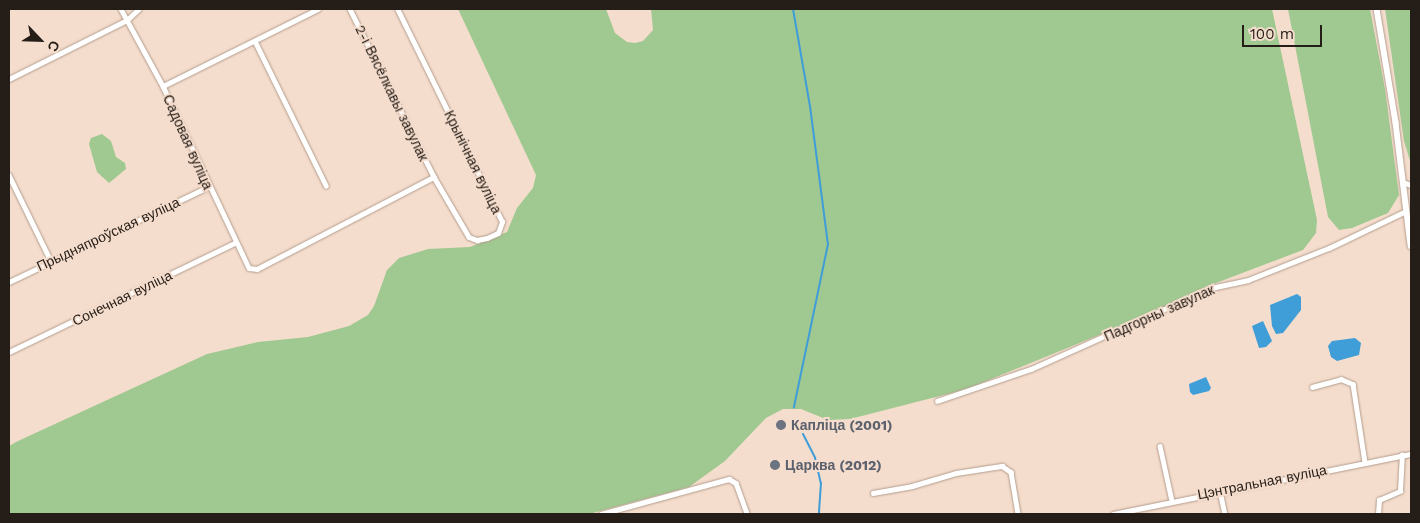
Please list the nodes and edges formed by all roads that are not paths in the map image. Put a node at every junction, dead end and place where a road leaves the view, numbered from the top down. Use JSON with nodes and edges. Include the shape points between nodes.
{"nodes":[{"id":1,"x":121,"y":9,"type":"edge"},
{"id":2,"x":139,"y":9,"type":"edge"},
{"id":3,"x":318,"y":9,"type":"edge"},
{"id":4,"x":350,"y":9,"type":"edge"},
{"id":5,"x":397,"y":9,"type":"edge"},
{"id":6,"x":1377,"y":9,"type":"edge"},
{"id":7,"x":126,"y":20,"type":"junction"},
{"id":8,"x":255,"y":41,"type":"junction"},
{"id":9,"x":9,"y":79,"type":"edge"},
{"id":10,"x":163,"y":86,"type":"junction"},
{"id":11,"x":9,"y":175,"type":"edge"},
{"id":12,"x":434,"y":176,"type":"junction"},
{"id":13,"x":1403,"y":182,"type":"junction"},
{"id":14,"x":326,"y":185,"type":"dead end"},
{"id":15,"x":1411,"y":185,"type":"edge"},
{"id":16,"x":208,"y":187,"type":"junction"},
{"id":17,"x":1406,"y":211,"type":"junction"},
{"id":18,"x":234,"y":243,"type":"junction"},
{"id":19,"x":1411,"y":246,"type":"edge"},
{"id":20,"x":51,"y":262,"type":"junction"},
{"id":21,"x":9,"y":282,"type":"edge"},
{"id":22,"x":9,"y":352,"type":"edge"},
{"id":23,"x":1312,"y":387,"type":"dead end"},
{"id":24,"x":937,"y":401,"type":"dead end"},
{"id":25,"x":1160,"y":446,"type":"dead end"},
{"id":26,"x":1411,"y":454,"type":"edge"},
{"id":27,"x":1402,"y":455,"type":"junction"},
{"id":28,"x":1365,"y":462,"type":"junction"},
{"id":29,"x":1220,"y":491,"type":"junction"},
{"id":30,"x":873,"y":493,"type":"dead end"},
{"id":31,"x":1172,"y":500,"type":"junction"},
{"id":32,"x":601,"y":514,"type":"edge"},
{"id":33,"x":748,"y":514,"type":"edge"},
{"id":34,"x":1018,"y":514,"type":"edge"},
{"id":35,"x":1113,"y":514,"type":"edge"},
{"id":36,"x":1225,"y":514,"type":"edge"},
{"id":37,"x":1378,"y":514,"type":"edge"}],
"edges":[{"from":1,"to":7,"type":"street","name":"Садовая вуліца"},
{"from":2,"to":7,"type":"street"},
{"from":3,"to":8,"type":"street"},
{"from":4,"to":12,"type":"street","name":"2-і Вясёлкавы завулак"},
{"from":5,"to":12,"type":"street","name":"Крынічная вуліца","via":[[502,222],[498,233],[477,240],[469,236]]},
{"from":6,"to":13,"type":"street"},
{"from":7,"to":9,"type":"street"},
{"from":7,"to":10,"type":"street","name":"Садовая вуліца"},
{"from":8,"to":10,"type":"street"},
{"from":8,"to":14,"type":"street"},
{"from":10,"to":16,"type":"street","name":"Садовая вуліца"},
{"from":11,"to":20,"type":"street"},
{"from":12,"to":18,"type":"street","name":"Садовая вуліца","via":[[257,269],[248,268]]},
{"from":13,"to":15,"type":"street"},
{"from":13,"to":17,"type":"street"},
{"from":16,"to":18,"type":"street","name":"Садовая вуліца"},
{"from":16,"to":20,"type":"street","name":"Прыдняпроўская вуліца"},
{"from":17,"to":19,"type":"street"},
{"from":17,"to":24,"type":"street","name":"Падгорны завулак","via":[[1329,248],[1248,280],[1211,288],[1031,369]]},
{"from":18,"to":22,"type":"street","name":"Сонечная вуліца"},
{"from":20,"to":21,"type":"street","name":"Прыдняпроўская вуліца"},
{"from":23,"to":28,"type":"street","via":[[1341,379],[1353,384]]},
{"from":25,"to":31,"type":"street"},
{"from":26,"to":27,"type":"street","name":"Цэнтральная вуліца"},
{"from":27,"to":28,"type":"street","name":"Цэнтральная вуліца"},
{"from":27,"to":37,"type":"street","via":[[1400,491],[1379,500]]},
{"from":28,"to":29,"type":"street","name":"Цэнтральная вуліца"},
{"from":29,"to":31,"type":"street","name":"Цэнтральная вуліца"},
{"from":29,"to":36,"type":"street"},
{"from":30,"to":34,"type":"street","via":[[912,486],[956,472],[1002,466],[1011,472]]},
{"from":31,"to":35,"type":"street","name":"Цэнтральная вуліца"},
{"from":32,"to":33,"type":"street","via":[[733,479]]}]}
